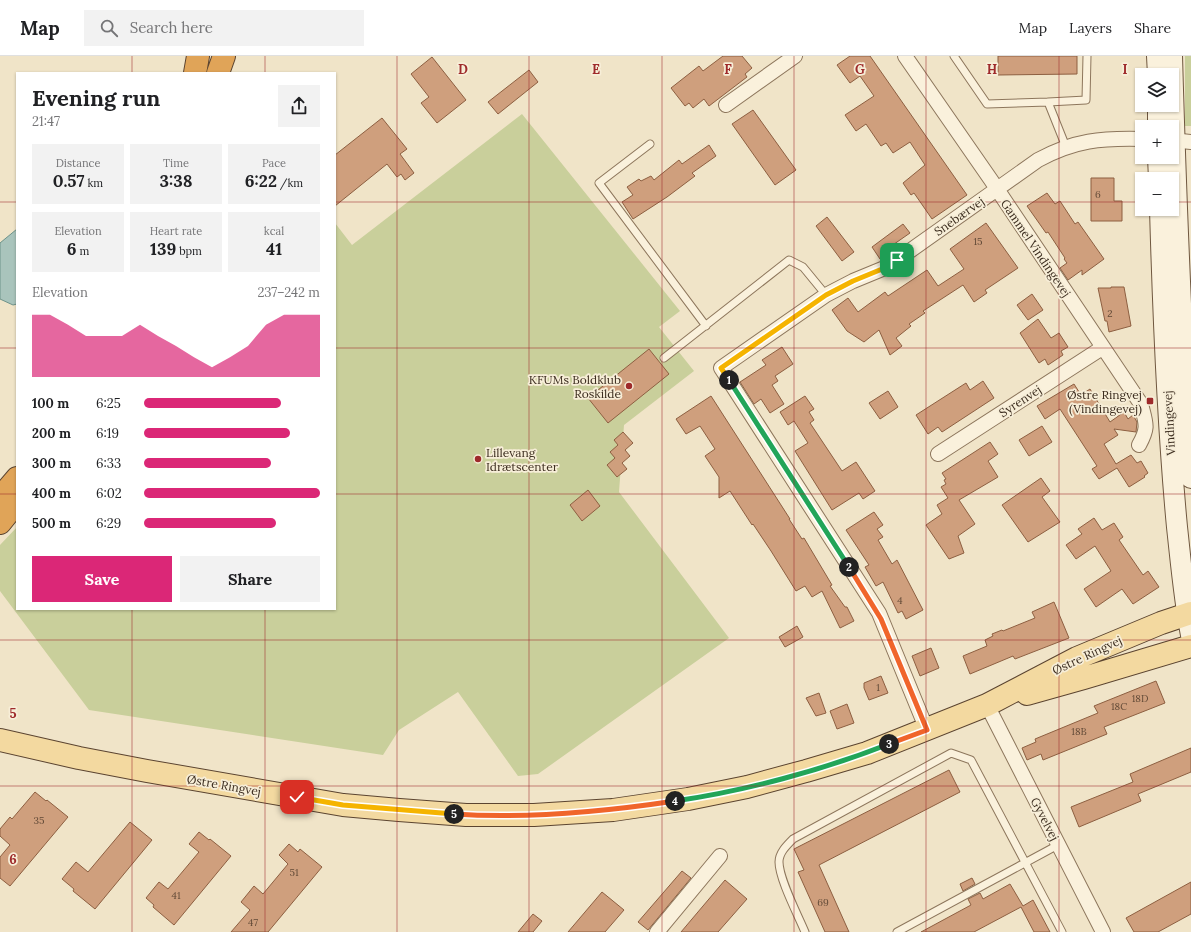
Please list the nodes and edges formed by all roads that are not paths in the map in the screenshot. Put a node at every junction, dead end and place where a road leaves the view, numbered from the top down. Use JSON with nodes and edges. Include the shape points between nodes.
{"nodes":[{"id":1,"x":198,"y":56,"type":"edge"},
{"id":2,"x":224,"y":56,"type":"edge"},
{"id":3,"x":794,"y":56,"type":"edge"},
{"id":4,"x":905,"y":56,"type":"edge"},
{"id":5,"x":954,"y":56,"type":"edge"},
{"id":6,"x":1087,"y":56,"type":"edge"},
{"id":7,"x":1158,"y":56,"type":"edge"},
{"id":8,"x":1172,"y":56,"type":"edge"},
{"id":9,"x":1158,"y":68,"type":"edge"},
{"id":10,"x":195,"y":72,"type":"edge"},
{"id":11,"x":218,"y":72,"type":"edge"},
{"id":12,"x":1048,"y":102,"type":"junction"},
{"id":13,"x":726,"y":105,"type":"dead end"},
{"id":14,"x":1177,"y":120,"type":"edge"},
{"id":15,"x":1135,"y":139,"type":"edge"},
{"id":16,"x":1179,"y":141,"type":"edge"},
{"id":17,"x":650,"y":144,"type":"dead end"},
{"id":18,"x":1066,"y":147,"type":"junction"},
{"id":19,"x":997,"y":190,"type":"junction"},
{"id":20,"x":1160,"y":216,"type":"edge"},
{"id":21,"x":826,"y":295,"type":"junction"},
{"id":22,"x":706,"y":326,"type":"junction"},
{"id":23,"x":1102,"y":348,"type":"junction"},
{"id":24,"x":664,"y":358,"type":"dead end"},
{"id":25,"x":1139,"y":445,"type":"dead end"},
{"id":26,"x":938,"y":454,"type":"dead end"},
{"id":27,"x":1191,"y":478,"type":"edge"},
{"id":28,"x":16,"y":479,"type":"edge"},
{"id":29,"x":0,"y":498,"type":"edge"},
{"id":30,"x":16,"y":503,"type":"edge"},
{"id":31,"x":0,"y":523,"type":"edge"},
{"id":32,"x":1190,"y":628,"type":"edge"},
{"id":33,"x":987,"y":704,"type":"junction"},
{"id":34,"x":927,"y":730,"type":"junction"},
{"id":35,"x":0,"y":740,"type":"edge"},
{"id":36,"x":1058,"y":845,"type":"junction"},
{"id":37,"x":720,"y":856,"type":"dead end"},
{"id":38,"x":1025,"y":862,"type":"junction"},
{"id":39,"x":657,"y":932,"type":"edge"},
{"id":40,"x":805,"y":932,"type":"edge"},
{"id":41,"x":897,"y":932,"type":"edge"},
{"id":42,"x":1062,"y":932,"type":"edge"},
{"id":43,"x":1103,"y":932,"type":"edge"}],
"edges":[{"from":1,"to":10,"type":"highway"},
{"from":2,"to":11,"type":"highway"},
{"from":3,"to":13,"type":"street"},
{"from":4,"to":19,"type":"street","name":"Gammel Vindingevej"},
{"from":5,"to":12,"type":"lane","via":[[987,104]]},
{"from":6,"to":12,"type":"lane","via":[[1086,100]]},
{"from":7,"to":9,"type":"main road"},
{"from":8,"to":14,"type":"main road","name":"Vindingevej"},
{"from":12,"to":18,"type":"lane"},
{"from":15,"to":18,"type":"street","name":"Snebærvej","via":[[1111,138]]},
{"from":16,"to":27,"type":"main road","name":"Vindingevej","via":[[1185,384]]},
{"from":17,"to":22,"type":"lane","via":[[599,183]]},
{"from":18,"to":19,"type":"street","name":"Snebærvej","via":[[1038,160]]},
{"from":19,"to":21,"type":"street","name":"Snebærvej","via":[[887,267]]},
{"from":19,"to":23,"type":"street","name":"Gammel Vindingevej"},
{"from":20,"to":32,"type":"main road","name":"Vindingevej","via":[[1173,482]]},
{"from":21,"to":22,"type":"lane","via":[[803,267],[789,260]]},
{"from":21,"to":34,"type":"street","name":"Snebærvej","via":[[721,368],[879,614]]},
{"from":22,"to":24,"type":"lane"},
{"from":23,"to":25,"type":"street","name":"Gammel Vindingevej","via":[[1141,404],[1147,426]]},
{"from":23,"to":26,"type":"street","name":"Syrenvej"},
{"from":28,"to":29,"type":"highway"},
{"from":30,"to":31,"type":"highway"},
{"from":32,"to":33,"type":"main road","name":"Østre Ringvej","via":[[1084,678]]},
{"from":32,"to":33,"type":"main road","name":"Østre Ringvej","via":[[1161,623],[1077,658]]},
{"from":33,"to":34,"type":"main road","name":"Østre Ringvej"},
{"from":33,"to":36,"type":"street","name":"Gyvelvej"},
{"from":34,"to":35,"type":"main road","name":"Østre Ringvej","via":[[867,753],[747,787],[614,810],[534,815],[466,815],[343,805],[140,770]]},
{"from":36,"to":38,"type":"lane"},
{"from":36,"to":43,"type":"street","name":"Gyvelvej"},
{"from":37,"to":39,"type":"street"},
{"from":38,"to":40,"type":"lane","via":[[971,760],[951,753],[793,839],[783,848],[778,861],[781,876]]},
{"from":38,"to":41,"type":"lane"},
{"from":38,"to":42,"type":"lane"}]}
